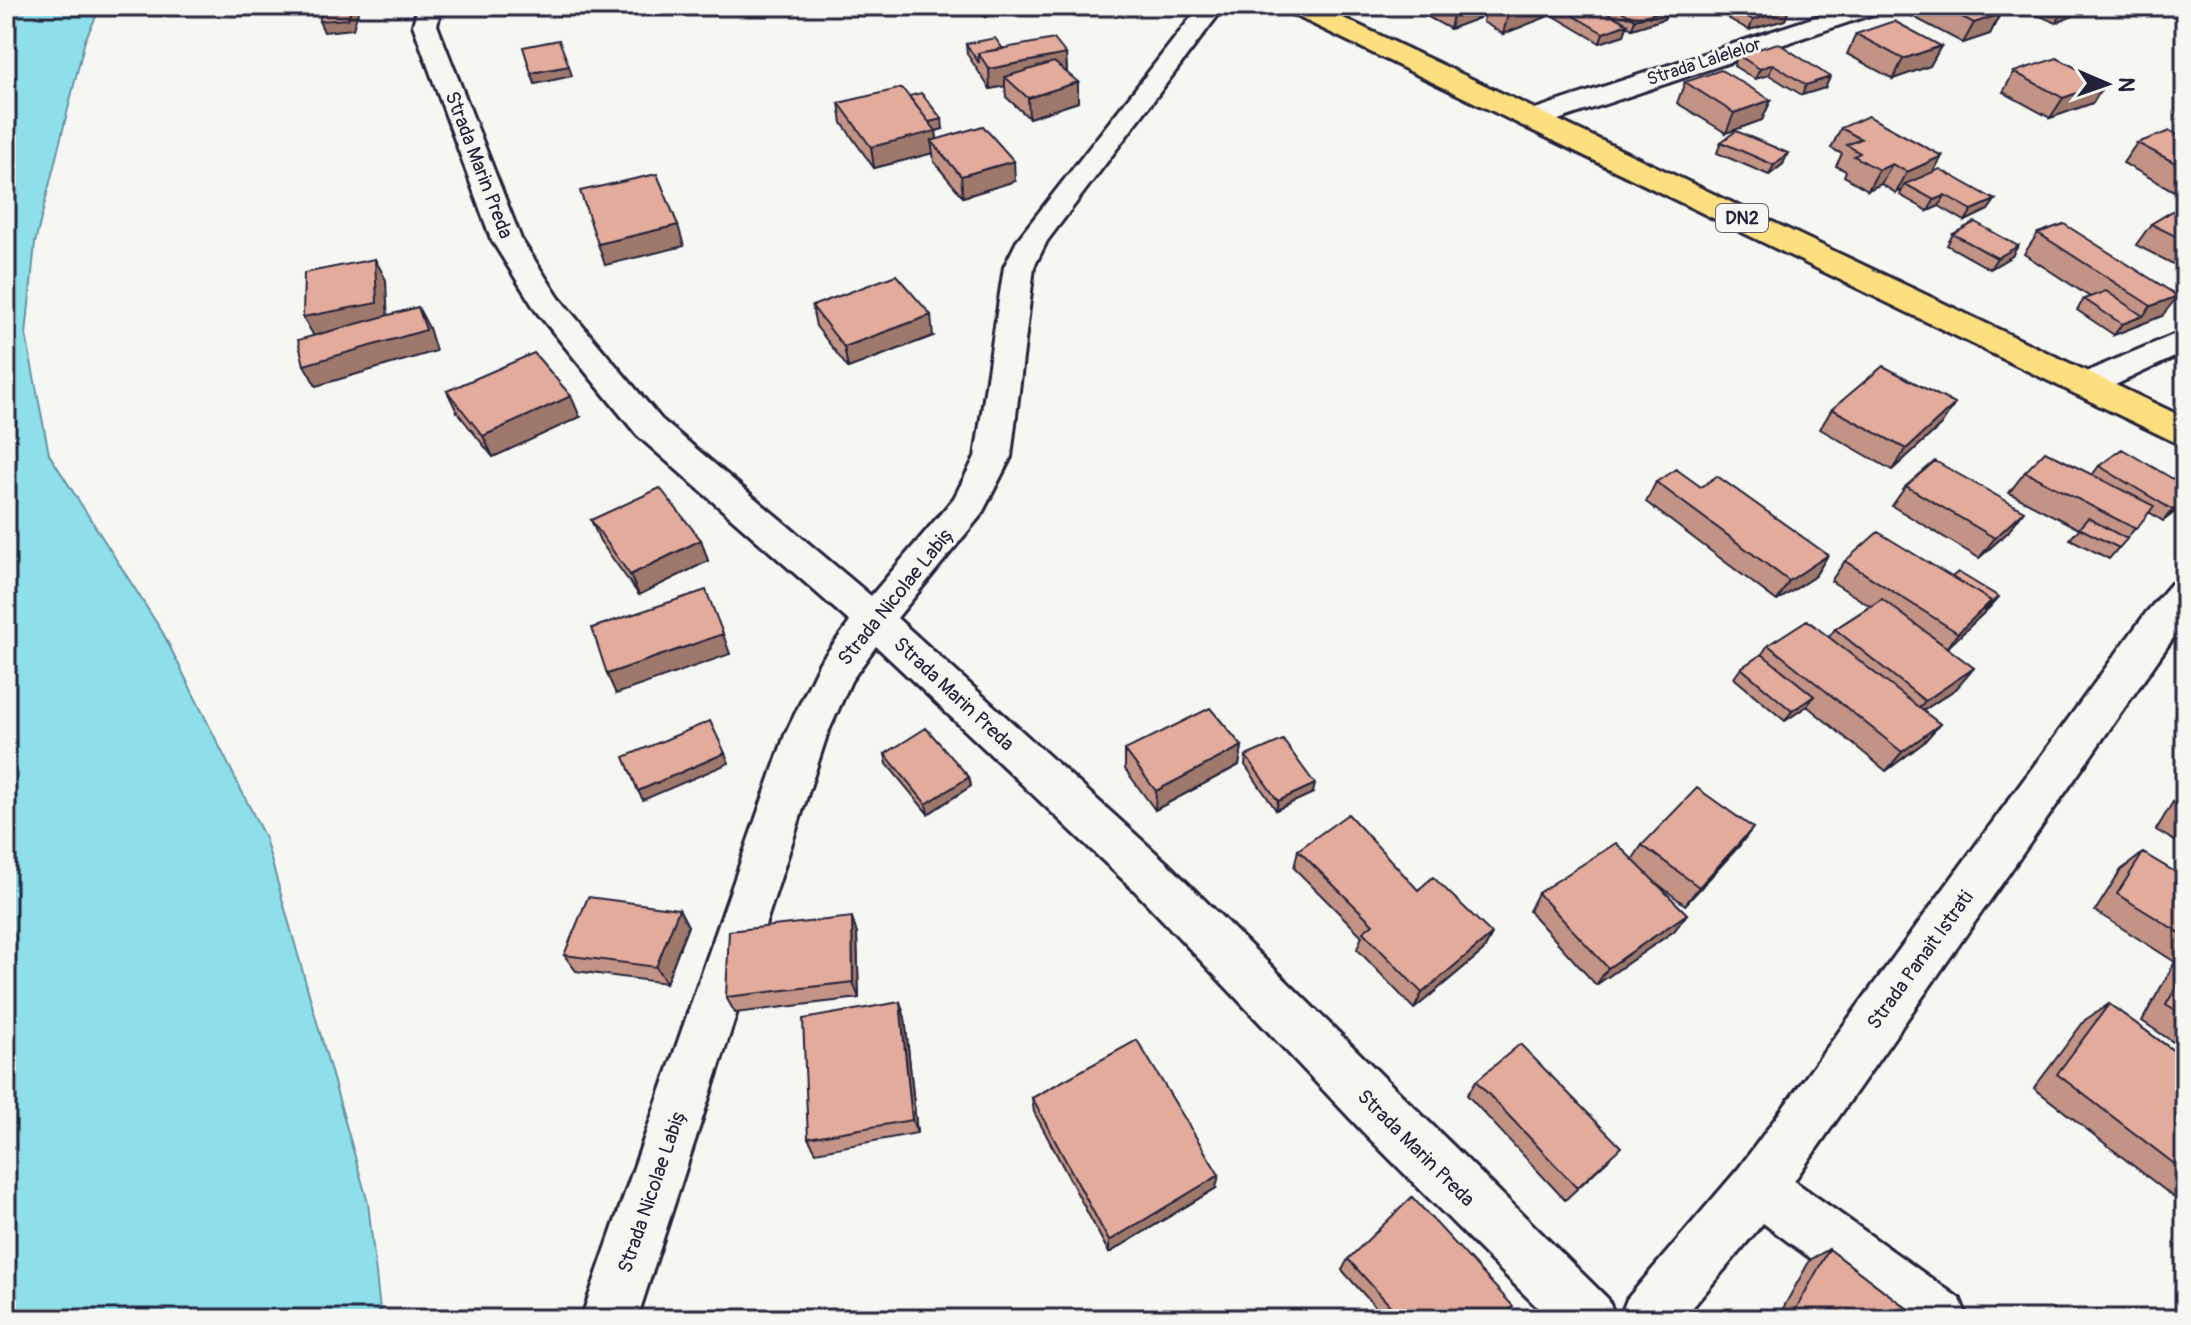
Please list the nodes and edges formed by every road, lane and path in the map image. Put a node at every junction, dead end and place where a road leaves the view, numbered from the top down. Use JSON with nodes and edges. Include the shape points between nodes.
{"nodes":[{"id":1,"x":430,"y":6,"type":"edge"},
{"id":2,"x":1213,"y":6,"type":"edge"},
{"id":3,"x":1297,"y":6,"type":"edge"},
{"id":4,"x":1873,"y":6,"type":"edge"},
{"id":5,"x":1536,"y":118,"type":"junction"},
{"id":6,"x":2185,"y":340,"type":"edge"},
{"id":7,"x":2086,"y":385,"type":"junction"},
{"id":8,"x":2185,"y":434,"type":"edge"},
{"id":9,"x":2185,"y":594,"type":"edge"},
{"id":10,"x":873,"y":620,"type":"junction"},
{"id":11,"x":1758,"y":1187,"type":"junction"},
{"id":12,"x":609,"y":1319,"type":"edge"},
{"id":13,"x":1588,"y":1319,"type":"edge"},
{"id":14,"x":1647,"y":1319,"type":"edge"},
{"id":15,"x":1940,"y":1319,"type":"edge"}],
"edges":[{"from":1,"to":10,"type":"street","name":"Strada Marin Preda","via":[[425,25],[506,239],[547,304],[649,427]]},
{"from":2,"to":10,"type":"street","name":"Strada Nicolae Labiș","via":[[1033,239],[1019,267],[993,457],[968,506]]},
{"from":3,"to":5,"type":"highway","number":"DN2"},
{"from":4,"to":5,"type":"street","name":"Strada Lalelelor"},
{"from":5,"to":7,"type":"highway","number":"DN2"},
{"from":6,"to":7,"type":"street"},
{"from":7,"to":8,"type":"highway","number":"DN2"},
{"from":9,"to":11,"type":"street","name":"Strada Panait Istrati"},
{"from":10,"to":12,"type":"street","name":"Strada Nicolae Labiș","via":[[834,673],[806,735]]},
{"from":10,"to":13,"type":"street","name":"Strada Marin Preda","via":[[1151,877]]},
{"from":11,"to":14,"type":"street","name":"Strada Panait Istrati"},
{"from":11,"to":15,"type":"street"}]}
